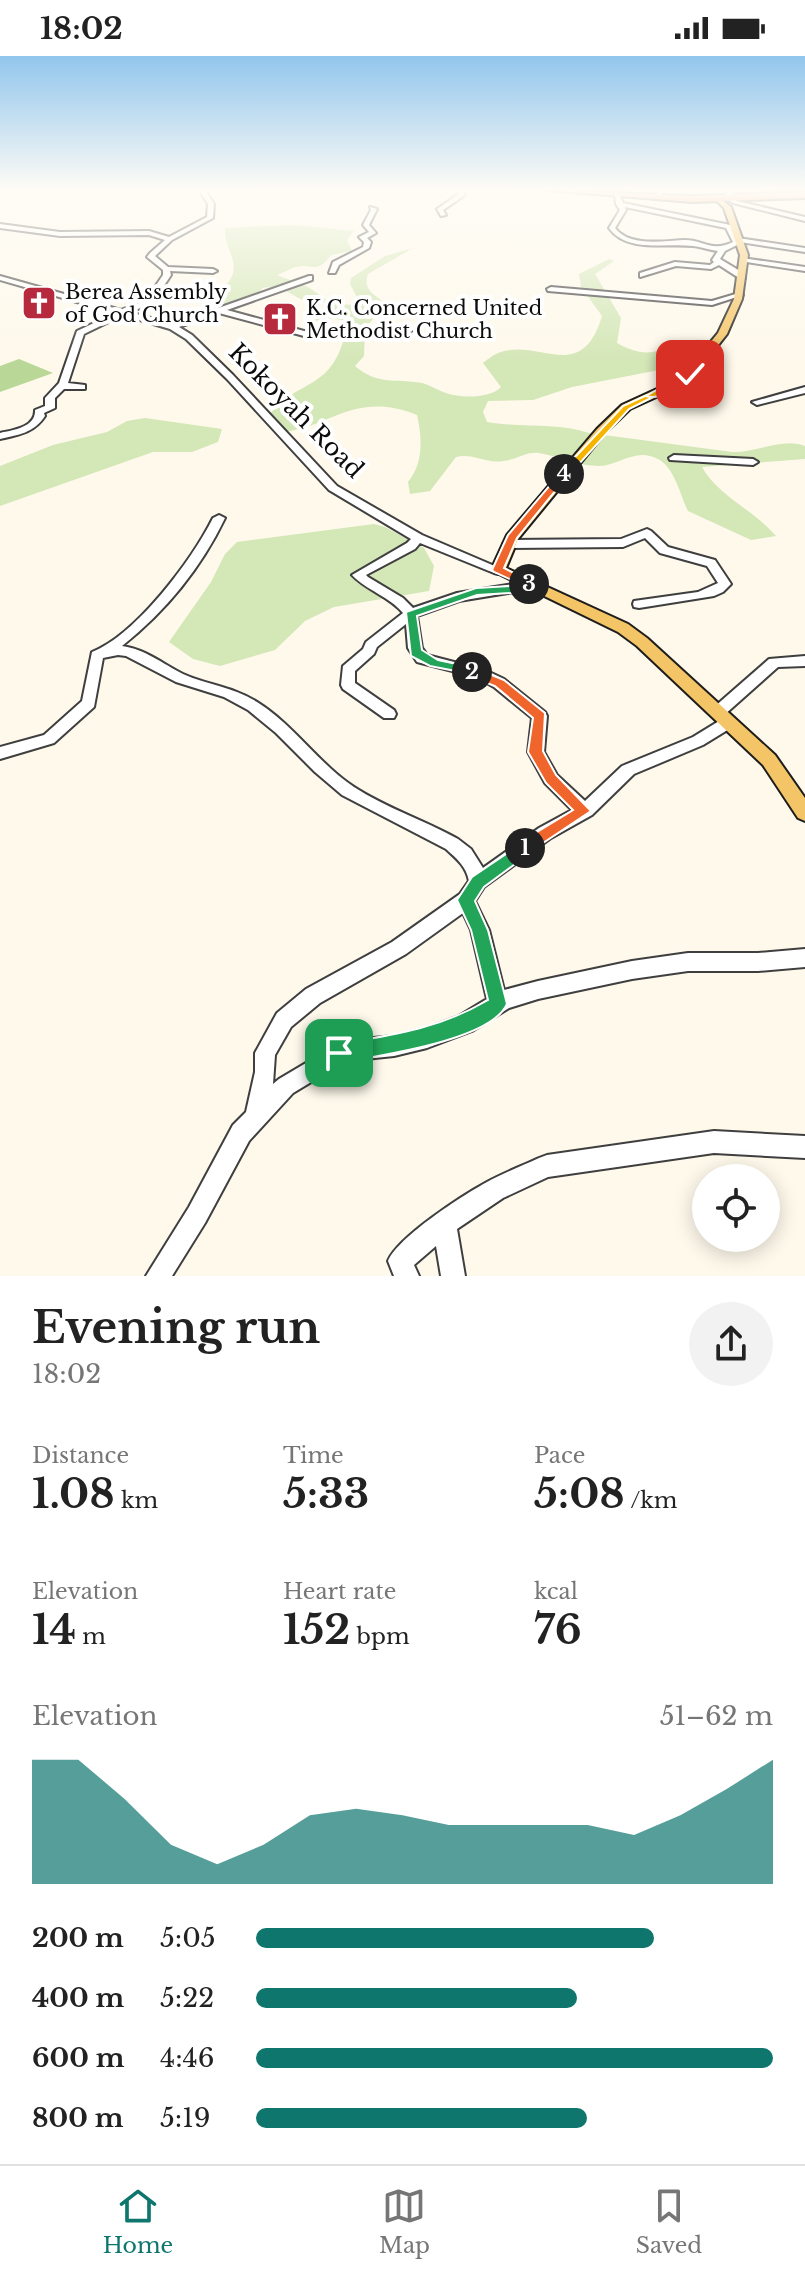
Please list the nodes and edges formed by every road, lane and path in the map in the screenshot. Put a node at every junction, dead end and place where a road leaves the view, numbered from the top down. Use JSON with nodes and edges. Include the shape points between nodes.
{"nodes":[{"id":1,"x":162,"y":247,"type":"edge"},
{"id":2,"x":366,"y":247,"type":"edge"},
{"id":3,"x":706,"y":247,"type":"edge"},
{"id":4,"x":729,"y":247,"type":"edge"},
{"id":5,"x":742,"y":247,"type":"edge"},
{"id":6,"x":785,"y":247,"type":"edge"},
{"id":7,"x":722,"y":250,"type":"junction"},
{"id":8,"x":805,"y":250,"type":"edge"},
{"id":9,"x":742,"y":260,"type":"junction"},
{"id":10,"x":718,"y":263,"type":"junction"},
{"id":11,"x":166,"y":269,"type":"junction"},
{"id":12,"x":805,"y":269,"type":"edge"},
{"id":13,"x":213,"y":271,"type":"dead end"},
{"id":14,"x":332,"y":271,"type":"dead end"},
{"id":15,"x":742,"y":276,"type":"junction"},
{"id":16,"x":0,"y":278,"type":"edge"},
{"id":17,"x":309,"y":278,"type":"dead end"},
{"id":18,"x":639,"y":282,"type":"junction"},
{"id":19,"x":551,"y":289,"type":"dead end"},
{"id":20,"x":739,"y":295,"type":"junction"},
{"id":21,"x":221,"y":311,"type":"junction"},
{"id":22,"x":123,"y":312,"type":"junction"},
{"id":23,"x":173,"y":327,"type":"junction"},
{"id":24,"x":407,"y":331,"type":"dead end"},
{"id":25,"x":63,"y":384,"type":"junction"},
{"id":26,"x":82,"y":387,"type":"dead end"},
{"id":27,"x":805,"y":390,"type":"edge"},
{"id":28,"x":757,"y":402,"type":"dead end"},
{"id":29,"x":0,"y":436,"type":"edge"},
{"id":30,"x":674,"y":458,"type":"dead end"},
{"id":31,"x":753,"y":462,"type":"dead end"},
{"id":32,"x":219,"y":518,"type":"dead end"},
{"id":33,"x":418,"y":538,"type":"junction"},
{"id":34,"x":509,"y":544,"type":"junction"},
{"id":35,"x":498,"y":570,"type":"junction"},
{"id":36,"x":532,"y":585,"type":"junction"},
{"id":37,"x":639,"y":604,"type":"dead end"},
{"id":38,"x":410,"y":614,"type":"junction"},
{"id":39,"x":109,"y":649,"type":"junction"},
{"id":40,"x":805,"y":661,"type":"edge"},
{"id":41,"x":389,"y":714,"type":"dead end"},
{"id":42,"x":723,"y":717,"type":"junction"},
{"id":43,"x":0,"y":753,"type":"edge"},
{"id":44,"x":584,"y":811,"type":"junction"},
{"id":45,"x":805,"y":813,"type":"edge"},
{"id":46,"x":478,"y":882,"type":"junction"},
{"id":47,"x":466,"y":900,"type":"junction"},
{"id":48,"x":805,"y":958,"type":"edge"},
{"id":49,"x":498,"y":1004,"type":"junction"},
{"id":50,"x":256,"y":1117,"type":"junction"},
{"id":51,"x":805,"y":1147,"type":"edge"},
{"id":52,"x":444,"y":1224,"type":"junction"},
{"id":53,"x":158,"y":1276,"type":"edge"},
{"id":54,"x":407,"y":1276,"type":"edge"},
{"id":55,"x":453,"y":1276,"type":"edge"}],
"edges":[{"from":1,"to":11,"type":"street","via":[[151,257]]},
{"from":2,"to":14,"type":"street"},
{"from":3,"to":7,"type":"street"},
{"from":4,"to":7,"type":"street"},
{"from":5,"to":9,"type":"main road"},
{"from":6,"to":8,"type":"street"},
{"from":7,"to":10,"type":"street"},
{"from":9,"to":12,"type":"street"},
{"from":9,"to":15,"type":"main road"},
{"from":10,"to":15,"type":"street"},
{"from":10,"to":18,"type":"street","via":[[675,264]]},
{"from":11,"to":13,"type":"street"},
{"from":11,"to":22,"type":"street","via":[[149,302]]},
{"from":15,"to":20,"type":"main road"},
{"from":16,"to":22,"type":"street","name":"Kokoyah Road"},
{"from":17,"to":21,"type":"street"},
{"from":18,"to":19,"type":"street"},
{"from":18,"to":20,"type":"street","via":[[712,303]]},
{"from":20,"to":34,"type":"main road","via":[[722,334],[685,380],[626,407]]},
{"from":21,"to":23,"type":"street"},
{"from":21,"to":24,"type":"street","via":[[304,334]]},
{"from":22,"to":23,"type":"street","name":"Kokoyah Road"},
{"from":22,"to":25,"type":"street","via":[[80,333]]},
{"from":23,"to":33,"type":"street","name":"Kokoyah Road","via":[[230,377],[333,488]]},
{"from":25,"to":26,"type":"street"},
{"from":25,"to":29,"type":"street","via":[[50,398],[50,408],[38,412],[35,424]]},
{"from":27,"to":28,"type":"street"},
{"from":30,"to":31,"type":"street"},
{"from":32,"to":39,"type":"street","via":[[173,588]]},
{"from":33,"to":35,"type":"street","name":"Kokoyah Road"},
{"from":33,"to":38,"type":"street","via":[[358,575],[401,601]]},
{"from":34,"to":35,"type":"main road"},
{"from":34,"to":37,"type":"street","via":[[623,543],[647,533],[664,550],[711,563],[725,584],[718,591]]},
{"from":35,"to":36,"type":"main road","name":"Kokoyah Road"},
{"from":36,"to":38,"type":"street","via":[[476,592]]},
{"from":36,"to":42,"type":"main road","name":"Kokoyah Road","via":[[623,628]]},
{"from":38,"to":41,"type":"street","via":[[348,669],[348,685]]},
{"from":38,"to":44,"type":"street","via":[[413,643],[422,659],[480,673],[540,716],[536,752],[551,779]]},
{"from":39,"to":43,"type":"street","via":[[97,655],[89,703],[49,739]]},
{"from":39,"to":46,"type":"street","via":[[135,652],[176,677],[237,696],[281,727],[349,791],[446,839],[472,862]]},
{"from":40,"to":42,"type":"street","via":[[774,662]]},
{"from":42,"to":44,"type":"street","via":[[698,741],[628,770]]},
{"from":42,"to":45,"type":"main road","name":"Kokoyah Road","via":[[769,760]]},
{"from":44,"to":46,"type":"street"},
{"from":46,"to":47,"type":"street"},
{"from":47,"to":49,"type":"street","via":[[480,930]]},
{"from":47,"to":50,"type":"street","via":[[399,948],[313,996],[284,1020],[265,1053]]},
{"from":48,"to":49,"type":"street","via":[[688,962],[632,970]]},
{"from":49,"to":50,"type":"street","via":[[427,1038],[343,1051],[286,1086]]},
{"from":50,"to":53,"type":"street","via":[[241,1133]]},
{"from":51,"to":52,"type":"street","via":[[714,1142],[547,1166],[495,1190]]},
{"from":52,"to":54,"type":"street","via":[[400,1261]]},
{"from":52,"to":55,"type":"street"}]}
